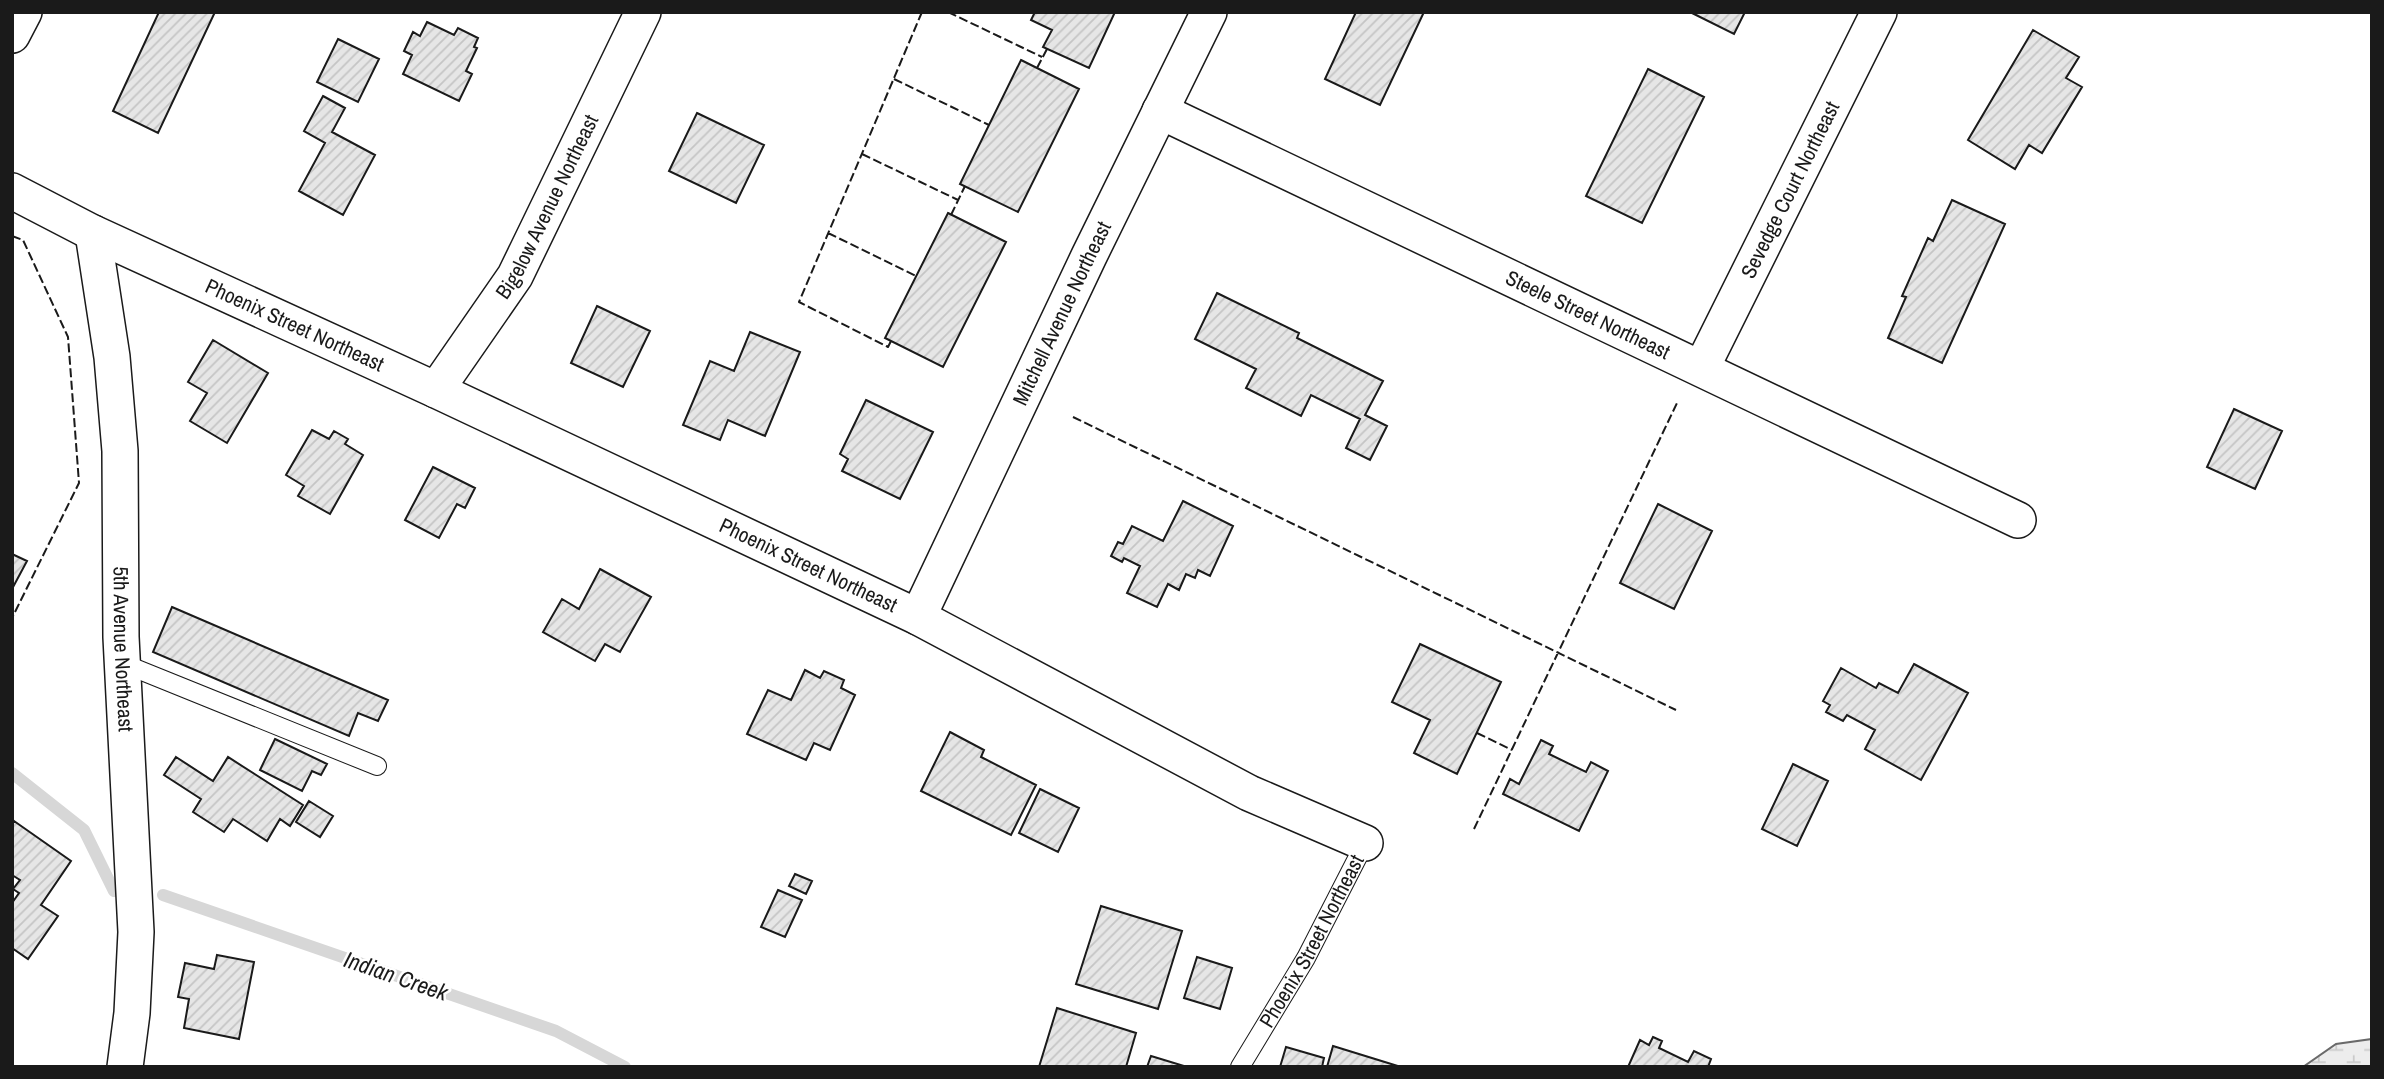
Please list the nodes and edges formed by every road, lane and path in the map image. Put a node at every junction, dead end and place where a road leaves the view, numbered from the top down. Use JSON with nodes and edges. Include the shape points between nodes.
{"nodes":[{"id":1,"x":24,"y":12,"type":"edge"},
{"id":2,"x":643,"y":12,"type":"edge"},
{"id":3,"x":1209,"y":12,"type":"edge"},
{"id":4,"x":1879,"y":12,"type":"edge"},
{"id":5,"x":12,"y":35,"type":"edge"},
{"id":6,"x":1160,"y":111,"type":"junction"},
{"id":7,"x":12,"y":191,"type":"edge"},
{"id":8,"x":93,"y":233,"type":"junction"},
{"id":9,"x":1702,"y":367,"type":"junction"},
{"id":10,"x":436,"y":390,"type":"junction"},
{"id":11,"x":2018,"y":520,"type":"dead end"},
{"id":12,"x":918,"y":617,"type":"junction"},
{"id":13,"x":122,"y":663,"type":"junction"},
{"id":14,"x":377,"y":766,"type":"dead end"},
{"id":15,"x":1365,"y":843,"type":"joint"},
{"id":16,"x":125,"y":1067,"type":"edge"},
{"id":17,"x":1240,"y":1067,"type":"edge"}],
"edges":[{"from":1,"to":5,"type":"street"},
{"from":2,"to":10,"type":"street","name":"Bigelow Avenue Northeast","via":[[515,276]]},
{"from":3,"to":6,"type":"street","name":"Mitchell Avenue Northeast"},
{"from":4,"to":9,"type":"street","name":"Sevedge Court Northeast"},
{"from":6,"to":9,"type":"street","name":"Steele Street Northeast"},
{"from":6,"to":12,"type":"street","name":"Mitchell Avenue Northeast"},
{"from":7,"to":8,"type":"street","name":"Phoenix Street Northeast"},
{"from":8,"to":10,"type":"street","name":"Phoenix Street Northeast"},
{"from":8,"to":13,"type":"street","name":"5th Avenue Northeast","via":[[121,451]]},
{"from":9,"to":11,"type":"street","name":"Steele Street Northeast"},
{"from":10,"to":12,"type":"street","name":"Phoenix Street Northeast"},
{"from":12,"to":15,"type":"street","name":"Phoenix Street Northeast","via":[[1249,793]]},
{"from":13,"to":14,"type":"lane"},
{"from":13,"to":16,"type":"street","name":"5th Avenue Northeast","via":[[136,932]]},
{"from":15,"to":17,"type":"lane","name":"Phoenix Street Northeast","via":[[1306,958]]}]}
